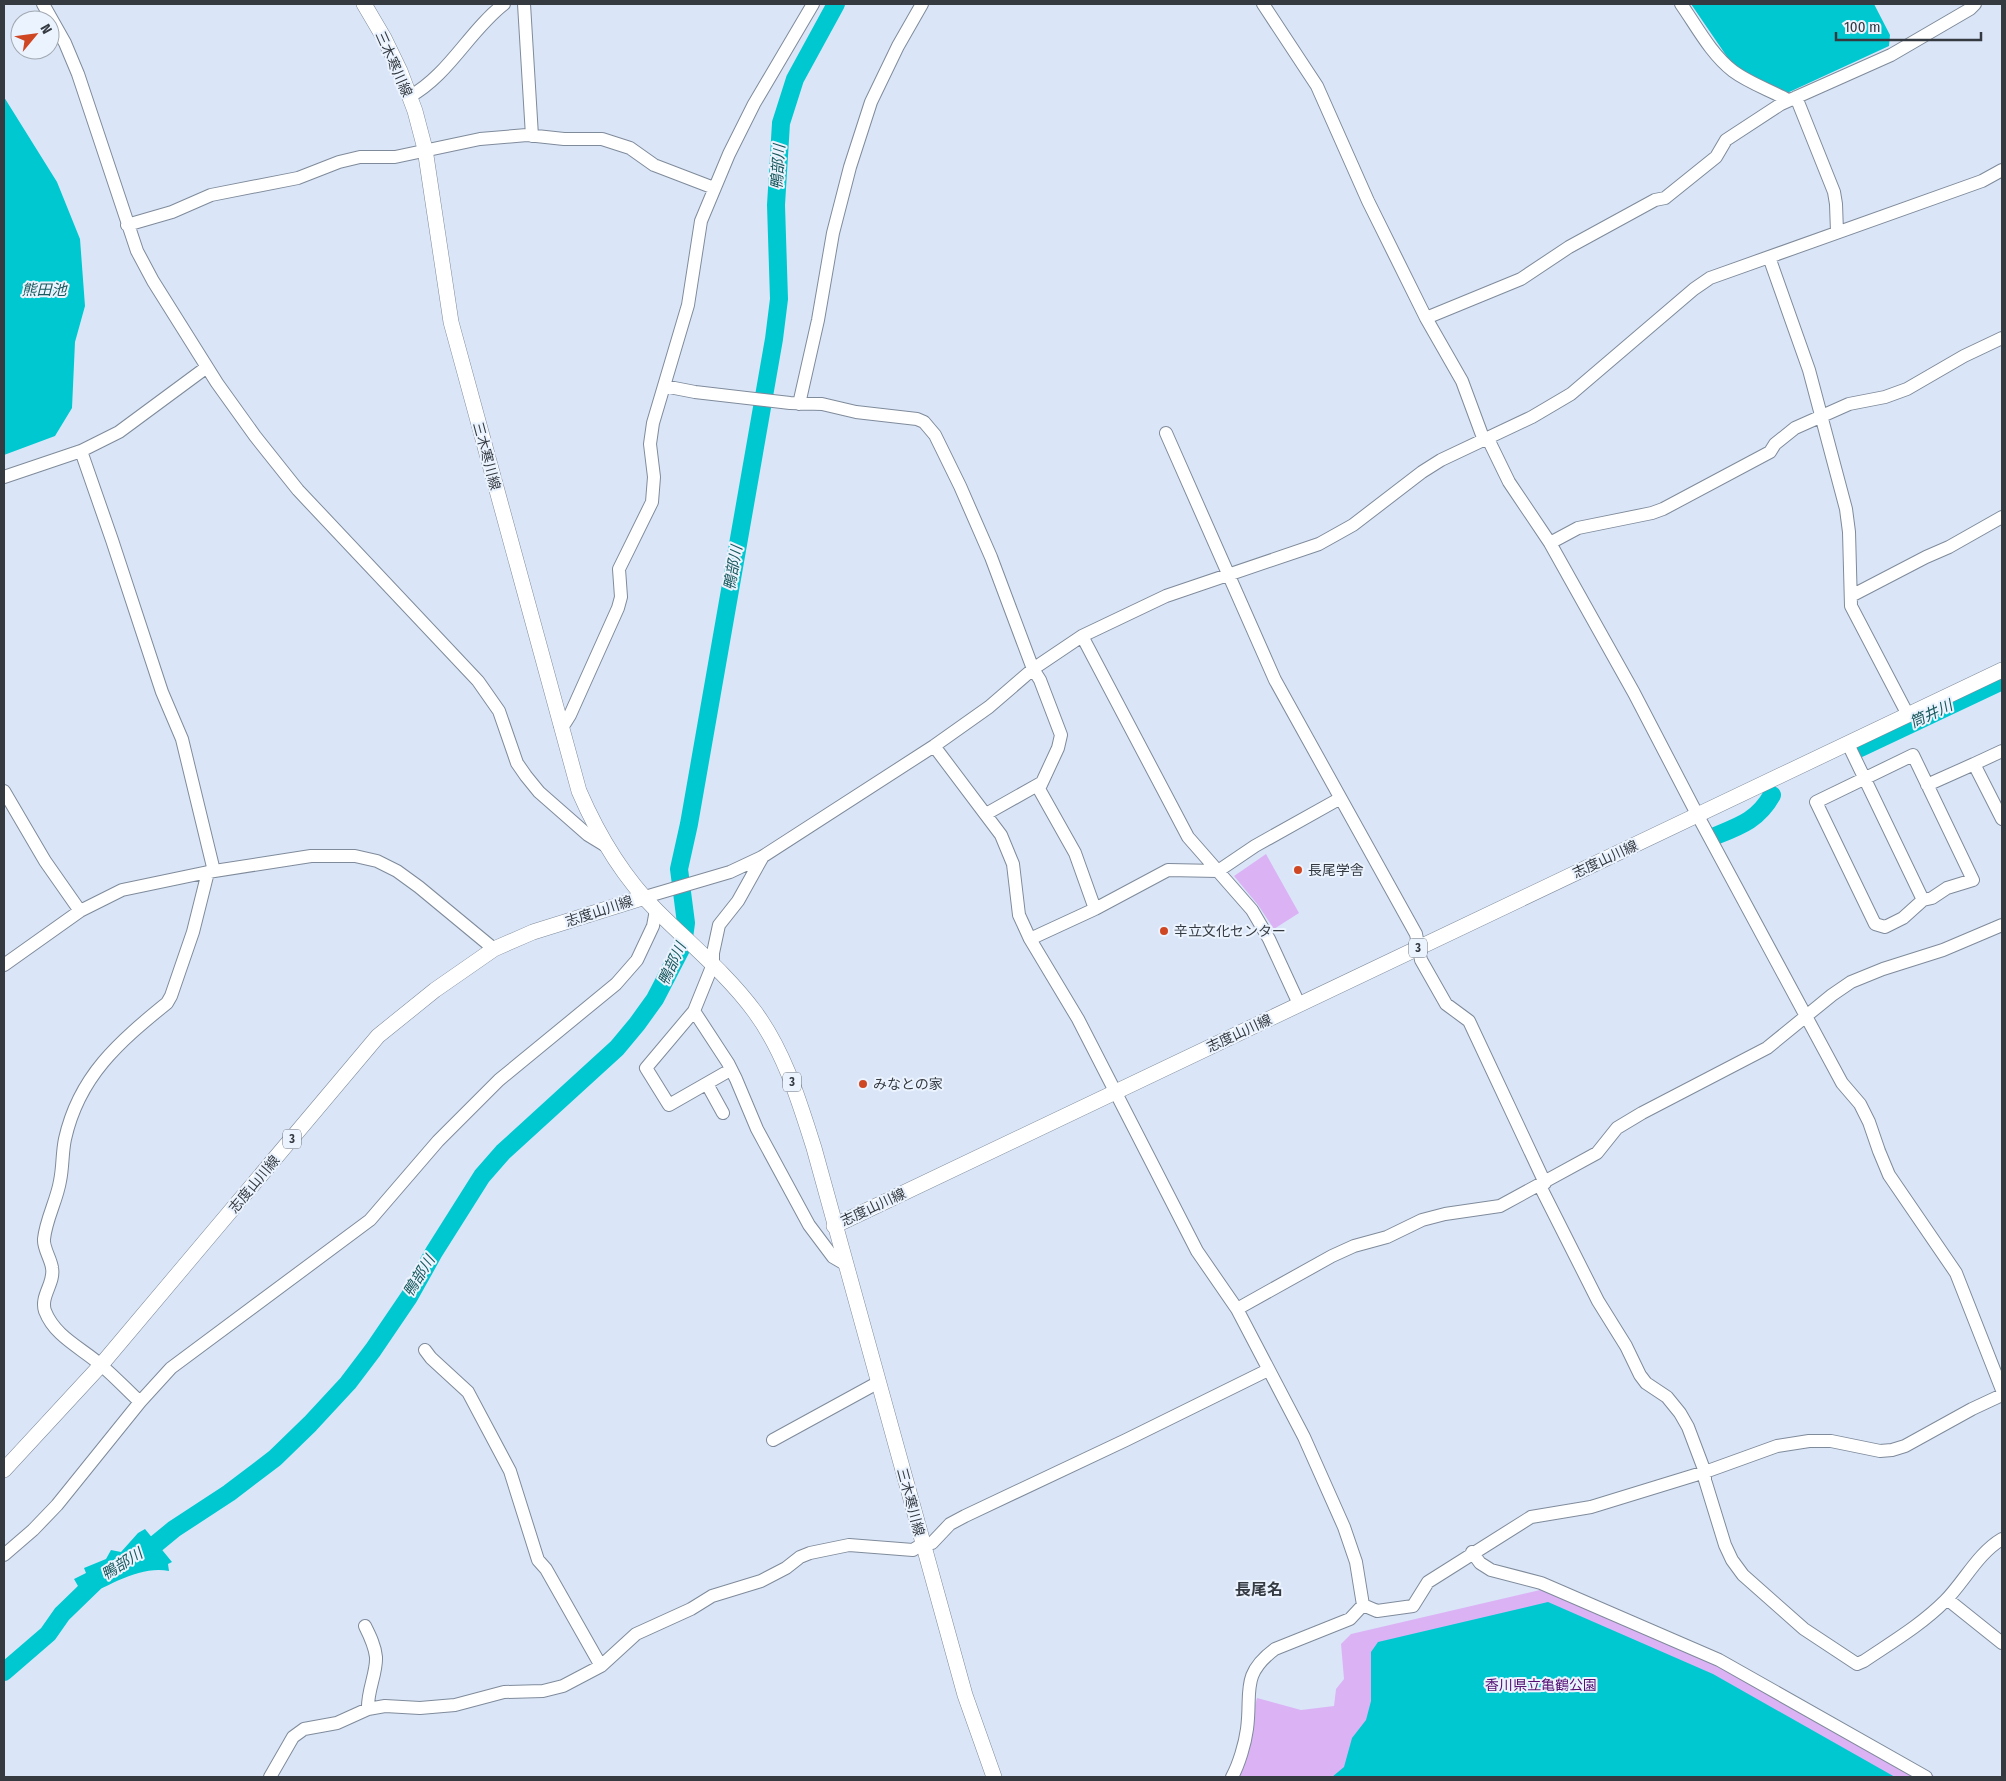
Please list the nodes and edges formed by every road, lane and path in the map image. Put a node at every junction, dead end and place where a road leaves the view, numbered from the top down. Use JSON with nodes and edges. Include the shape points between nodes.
{"nodes":[{"id":1,"x":43,"y":4,"type":"edge"},
{"id":2,"x":364,"y":4,"type":"edge"},
{"id":3,"x":504,"y":4,"type":"edge"},
{"id":4,"x":524,"y":4,"type":"edge"},
{"id":5,"x":813,"y":4,"type":"edge"},
{"id":6,"x":922,"y":4,"type":"edge"},
{"id":7,"x":1263,"y":4,"type":"edge"},
{"id":8,"x":1681,"y":4,"type":"edge"},
{"id":9,"x":1975,"y":4,"type":"edge"},
{"id":10,"x":409,"y":96,"type":"junction"},
{"id":11,"x":1792,"y":99,"type":"junction"},
{"id":12,"x":532,"y":136,"type":"junction"},
{"id":13,"x":425,"y":149,"type":"junction"},
{"id":14,"x":2002,"y":170,"type":"edge"},
{"id":15,"x":714,"y":188,"type":"junction"},
{"id":16,"x":127,"y":225,"type":"junction"},
{"id":17,"x":1837,"y":232,"type":"junction"},
{"id":18,"x":1769,"y":257,"type":"junction"},
{"id":19,"x":1426,"y":318,"type":"junction"},
{"id":20,"x":2002,"y":338,"type":"edge"},
{"id":21,"x":207,"y":367,"type":"junction"},
{"id":22,"x":664,"y":386,"type":"junction"},
{"id":23,"x":795,"y":403,"type":"junction"},
{"id":24,"x":1822,"y":415,"type":"junction"},
{"id":25,"x":1166,"y":433,"type":"dead end"},
{"id":26,"x":1486,"y":439,"type":"junction"},
{"id":27,"x":81,"y":452,"type":"junction"},
{"id":28,"x":4,"y":477,"type":"edge"},
{"id":29,"x":2002,"y":517,"type":"edge"},
{"id":30,"x":1550,"y":543,"type":"junction"},
{"id":31,"x":1229,"y":574,"type":"junction"},
{"id":32,"x":1851,"y":596,"type":"junction"},
{"id":33,"x":1082,"y":636,"type":"junction"},
{"id":34,"x":1033,"y":669,"type":"junction"},
{"id":35,"x":2002,"y":670,"type":"edge"},
{"id":36,"x":1908,"y":715,"type":"junction"},
{"id":37,"x":560,"y":726,"type":"junction"},
{"id":38,"x":1848,"y":744,"type":"junction"},
{"id":39,"x":934,"y":746,"type":"junction"},
{"id":40,"x":2002,"y":751,"type":"edge"},
{"id":41,"x":1974,"y":764,"type":"junction"},
{"id":42,"x":1864,"y":778,"type":"junction"},
{"id":43,"x":1040,"y":784,"type":"junction"},
{"id":44,"x":1927,"y":785,"type":"junction"},
{"id":45,"x":4,"y":791,"type":"edge"},
{"id":46,"x":1339,"y":798,"type":"junction"},
{"id":47,"x":986,"y":814,"type":"junction"},
{"id":48,"x":1698,"y":816,"type":"junction"},
{"id":49,"x":2002,"y":819,"type":"edge"},
{"id":50,"x":606,"y":846,"type":"junction"},
{"id":51,"x":762,"y":857,"type":"junction"},
{"id":52,"x":211,"y":871,"type":"junction"},
{"id":53,"x":1218,"y":871,"type":"junction"},
{"id":54,"x":645,"y":897,"type":"junction"},
{"id":55,"x":1923,"y":900,"type":"junction"},
{"id":56,"x":1095,"y":909,"type":"junction"},
{"id":57,"x":80,"y":911,"type":"junction"},
{"id":58,"x":657,"y":911,"type":"junction"},
{"id":59,"x":2002,"y":925,"type":"edge"},
{"id":60,"x":1030,"y":939,"type":"junction"},
{"id":61,"x":1419,"y":948,"type":"junction"},
{"id":62,"x":494,"y":950,"type":"junction"},
{"id":63,"x":711,"y":962,"type":"junction"},
{"id":64,"x":4,"y":965,"type":"edge"},
{"id":65,"x":1299,"y":1004,"type":"junction"},
{"id":66,"x":694,"y":1011,"type":"junction"},
{"id":67,"x":1807,"y":1016,"type":"junction"},
{"id":68,"x":725,"y":1073,"type":"dead end"},
{"id":69,"x":707,"y":1084,"type":"junction"},
{"id":70,"x":1116,"y":1091,"type":"junction"},
{"id":71,"x":723,"y":1113,"type":"dead end"},
{"id":72,"x":1542,"y":1184,"type":"junction"},
{"id":73,"x":834,"y":1226,"type":"junction"},
{"id":74,"x":845,"y":1264,"type":"junction"},
{"id":75,"x":1237,"y":1309,"type":"junction"},
{"id":76,"x":425,"y":1350,"type":"dead end"},
{"id":77,"x":101,"y":1365,"type":"junction"},
{"id":78,"x":1268,"y":1370,"type":"junction"},
{"id":79,"x":879,"y":1382,"type":"junction"},
{"id":80,"x":2002,"y":1390,"type":"edge"},
{"id":81,"x":2002,"y":1395,"type":"edge"},
{"id":82,"x":140,"y":1402,"type":"junction"},
{"id":83,"x":773,"y":1440,"type":"dead end"},
{"id":84,"x":4,"y":1470,"type":"edge"},
{"id":85,"x":1704,"y":1472,"type":"junction"},
{"id":86,"x":2002,"y":1539,"type":"edge"},
{"id":87,"x":922,"y":1544,"type":"junction"},
{"id":88,"x":1472,"y":1552,"type":"junction"},
{"id":89,"x":4,"y":1555,"type":"edge"},
{"id":90,"x":1947,"y":1599,"type":"junction"},
{"id":91,"x":1363,"y":1606,"type":"junction"},
{"id":92,"x":366,"y":1626,"type":"dead end"},
{"id":93,"x":2002,"y":1643,"type":"edge"},
{"id":94,"x":601,"y":1666,"type":"junction"},
{"id":95,"x":368,"y":1709,"type":"junction"},
{"id":96,"x":270,"y":1777,"type":"edge"},
{"id":97,"x":994,"y":1777,"type":"edge"},
{"id":98,"x":1232,"y":1777,"type":"edge"},
{"id":99,"x":1926,"y":1777,"type":"edge"}],
"edges":[{"from":1,"to":16,"type":"street","via":[[78,74]]},
{"from":2,"to":10,"type":"main road","name":"三木寒川線","via":[[384,38]]},
{"from":3,"to":10,"type":"street","via":[[478,26],[440,74]]},
{"from":4,"to":12,"type":"street"},
{"from":5,"to":15,"type":"street","via":[[754,104]]},
{"from":6,"to":23,"type":"street","via":[[871,102],[850,167],[832,233],[818,320]]},
{"from":7,"to":19,"type":"street","via":[[1317,86],[1351,168]]},
{"from":8,"to":11,"type":"street","via":[[1723,62],[1735,72]]},
{"from":9,"to":11,"type":"street","via":[[1891,55]]},
{"from":10,"to":13,"type":"main road","name":"三木寒川線"},
{"from":11,"to":17,"type":"street","via":[[1834,192]]},
{"from":11,"to":19,"type":"street","via":[[1726,140],[1716,157],[1665,198],[1569,247],[1521,279]]},
{"from":12,"to":13,"type":"street","via":[[480,139]]},
{"from":12,"to":15,"type":"street","via":[[602,139],[630,148],[654,165]]},
{"from":13,"to":16,"type":"street","via":[[395,157],[346,160],[298,178],[211,195],[172,212]]},
{"from":13,"to":37,"type":"main road","name":"三木寒川線","via":[[451,322]]},
{"from":14,"to":17,"type":"street","via":[[1982,181]]},
{"from":15,"to":22,"type":"street","via":[[701,220],[688,305]]},
{"from":16,"to":21,"type":"street","via":[[153,281]]},
{"from":17,"to":18,"type":"street"},
{"from":18,"to":24,"type":"street"},
{"from":18,"to":26,"type":"street","via":[[1702,283],[1571,394]]},
{"from":19,"to":26,"type":"street","via":[[1462,381]]},
{"from":20,"to":24,"type":"street","via":[[1907,389],[1849,404]]},
{"from":21,"to":27,"type":"street","via":[[126,427]]},
{"from":21,"to":50,"type":"street","via":[[254,436],[298,490],[478,681],[499,711],[517,763],[539,792],[588,836]]},
{"from":22,"to":23,"type":"street"},
{"from":22,"to":37,"type":"street","via":[[650,444],[654,477],[652,502],[620,569],[618,608],[567,720]]},
{"from":23,"to":34,"type":"street","via":[[822,404],[856,412],[917,419],[929,426],[991,557]]},
{"from":24,"to":30,"type":"street","via":[[1795,428],[1770,452],[1664,509],[1578,528]]},
{"from":24,"to":32,"type":"street","via":[[1846,509]]},
{"from":25,"to":31,"type":"street"},
{"from":26,"to":30,"type":"street","via":[[1509,482]]},
{"from":26,"to":31,"type":"street","via":[[1440,460],[1353,525],[1319,544]]},
{"from":27,"to":28,"type":"street"},
{"from":27,"to":52,"type":"street","via":[[162,692],[182,739]]},
{"from":29,"to":32,"type":"street"},
{"from":30,"to":48,"type":"street"},
{"from":31,"to":33,"type":"street","via":[[1166,596]]},
{"from":31,"to":46,"type":"street","via":[[1275,680]]},
{"from":32,"to":36,"type":"street","via":[[1851,606]]},
{"from":33,"to":34,"type":"street"},
{"from":33,"to":53,"type":"street","via":[[1188,837]]},
{"from":34,"to":39,"type":"street","via":[[989,707]]},
{"from":34,"to":43,"type":"street","via":[[1061,736]]},
{"from":35,"to":36,"type":"main road","name":"志度山川線","number":"3"},
{"from":36,"to":38,"type":"main road","name":"志度山川線","number":"3"},
{"from":37,"to":50,"type":"main road","name":"三木寒川線","via":[[579,791]]},
{"from":38,"to":42,"type":"street"},
{"from":38,"to":48,"type":"main road","name":"志度山川線","number":"3"},
{"from":39,"to":47,"type":"street"},
{"from":39,"to":51,"type":"street"},
{"from":40,"to":41,"type":"street"},
{"from":41,"to":44,"type":"street"},
{"from":41,"to":49,"type":"street"},
{"from":42,"to":44,"type":"street","via":[[1913,754]]},
{"from":42,"to":55,"type":"street"},
{"from":42,"to":55,"type":"street","via":[[1816,802],[1875,924],[1885,927],[1903,918]]},
{"from":43,"to":47,"type":"street"},
{"from":43,"to":56,"type":"street","via":[[1039,789],[1075,853]]},
{"from":44,"to":55,"type":"street","via":[[1973,880]]},
{"from":45,"to":57,"type":"street","via":[[45,861]]},
{"from":46,"to":53,"type":"street"},
{"from":46,"to":61,"type":"street","via":[[1416,934]]},
{"from":47,"to":60,"type":"street","via":[[1001,836],[1013,864],[1019,915]]},
{"from":48,"to":61,"type":"main road","name":"志度山川線","number":"3"},
{"from":48,"to":67,"type":"street"},
{"from":50,"to":54,"type":"main road","name":"三木寒川線"},
{"from":51,"to":54,"type":"street","via":[[716,876]]},
{"from":51,"to":63,"type":"street","via":[[738,901],[719,925]]},
{"from":52,"to":57,"type":"street","via":[[122,890]]},
{"from":52,"to":62,"type":"street","via":[[311,856],[355,856],[370,860],[397,871]]},
{"from":52,"to":77,"type":"street","via":[[171,996],[128,1034],[90,1079],[65,1140],[60,1182],[43,1241],[53,1268],[43,1300],[45,1312],[58,1333]]},
{"from":53,"to":56,"type":"street","via":[[1168,870]]},
{"from":53,"to":65,"type":"street","via":[[1252,910]]},
{"from":54,"to":58,"type":"main road","name":"志度山川線","number":"3"},
{"from":54,"to":62,"type":"main road","name":"志度山川線","number":"3","via":[[533,932]]},
{"from":56,"to":60,"type":"street"},
{"from":57,"to":64,"type":"street"},
{"from":58,"to":63,"type":"main road","name":"志度山川線","number":"3"},
{"from":58,"to":82,"type":"street","via":[[654,926],[641,953],[616,984],[499,1080],[422,1159],[380,1210],[171,1368]]},
{"from":59,"to":67,"type":"street","via":[[1943,950],[1851,982]]},
{"from":60,"to":70,"type":"street"},
{"from":61,"to":65,"type":"main road","name":"志度山川線","number":"3"},
{"from":61,"to":72,"type":"street","via":[[1421,960],[1446,1004],[1469,1021]]},
{"from":62,"to":77,"type":"main road","name":"志度山川線","number":"3","via":[[435,990],[378,1036]]},
{"from":63,"to":66,"type":"street"},
{"from":63,"to":73,"type":"main road","name":"志度山川線","number":"3","via":[[756,1013],[784,1063],[814,1148]]},
{"from":65,"to":70,"type":"main road","name":"志度山川線","number":"3"},
{"from":66,"to":69,"type":"street","via":[[646,1068],[669,1105]]},
{"from":66,"to":74,"type":"street","via":[[732,1071],[757,1129],[809,1225],[833,1257]]},
{"from":67,"to":72,"type":"street","via":[[1760,1053],[1617,1128],[1597,1153]]},
{"from":67,"to":80,"type":"street","via":[[1842,1083],[1860,1104],[1889,1176],[1956,1273]]},
{"from":68,"to":69,"type":"street"},
{"from":69,"to":71,"type":"street"},
{"from":70,"to":73,"type":"main road","name":"志度山川線","number":"3"},
{"from":70,"to":75,"type":"street","via":[[1196,1251]]},
{"from":72,"to":75,"type":"street","via":[[1500,1206],[1430,1218],[1386,1237],[1354,1246]]},
{"from":72,"to":85,"type":"street","via":[[1598,1301],[1640,1375],[1667,1397],[1680,1413]]},
{"from":73,"to":74,"type":"main road","name":"三木寒川線"},
{"from":74,"to":79,"type":"main road","name":"三木寒川線"},
{"from":75,"to":78,"type":"street"},
{"from":76,"to":94,"type":"street","via":[[468,1392],[510,1471],[538,1560]]},
{"from":77,"to":82,"type":"street"},
{"from":77,"to":84,"type":"main road","name":"志度山川線","number":"3"},
{"from":78,"to":87,"type":"street","via":[[965,1516],[950,1524],[932,1543]]},
{"from":78,"to":91,"type":"street","via":[[1304,1437],[1344,1527],[1356,1562]]},
{"from":79,"to":83,"type":"street"},
{"from":79,"to":87,"type":"main road","name":"三木寒川線"},
{"from":81,"to":85,"type":"street","via":[[1892,1450],[1809,1441],[1766,1449]]},
{"from":82,"to":89,"type":"street","via":[[57,1505]]},
{"from":85,"to":88,"type":"street","via":[[1591,1507],[1531,1516]]},
{"from":85,"to":90,"type":"street","via":[[1724,1545],[1743,1575],[1804,1629],[1857,1664],[1928,1618]]},
{"from":86,"to":90,"type":"street","via":[[1989,1548]]},
{"from":87,"to":94,"type":"street","via":[[913,1550],[849,1545],[810,1553],[761,1581],[712,1596],[636,1634]]},
{"from":87,"to":97,"type":"main road","name":"三木寒川線","via":[[965,1695]]},
{"from":88,"to":91,"type":"street","via":[[1428,1582],[1413,1606],[1377,1611]]},
{"from":88,"to":99,"type":"street","via":[[1480,1563],[1492,1570],[1541,1582],[1719,1660]]},
{"from":90,"to":93,"type":"street"},
{"from":91,"to":98,"type":"street","via":[[1350,1620],[1275,1649],[1253,1670],[1248,1689],[1247,1729]]},
{"from":92,"to":95,"type":"street","via":[[375,1647],[376,1659]]},
{"from":94,"to":95,"type":"street","via":[[563,1686],[543,1691],[504,1692],[455,1705]]},
{"from":95,"to":96,"type":"street","via":[[337,1723],[304,1729],[293,1737]]}]}
